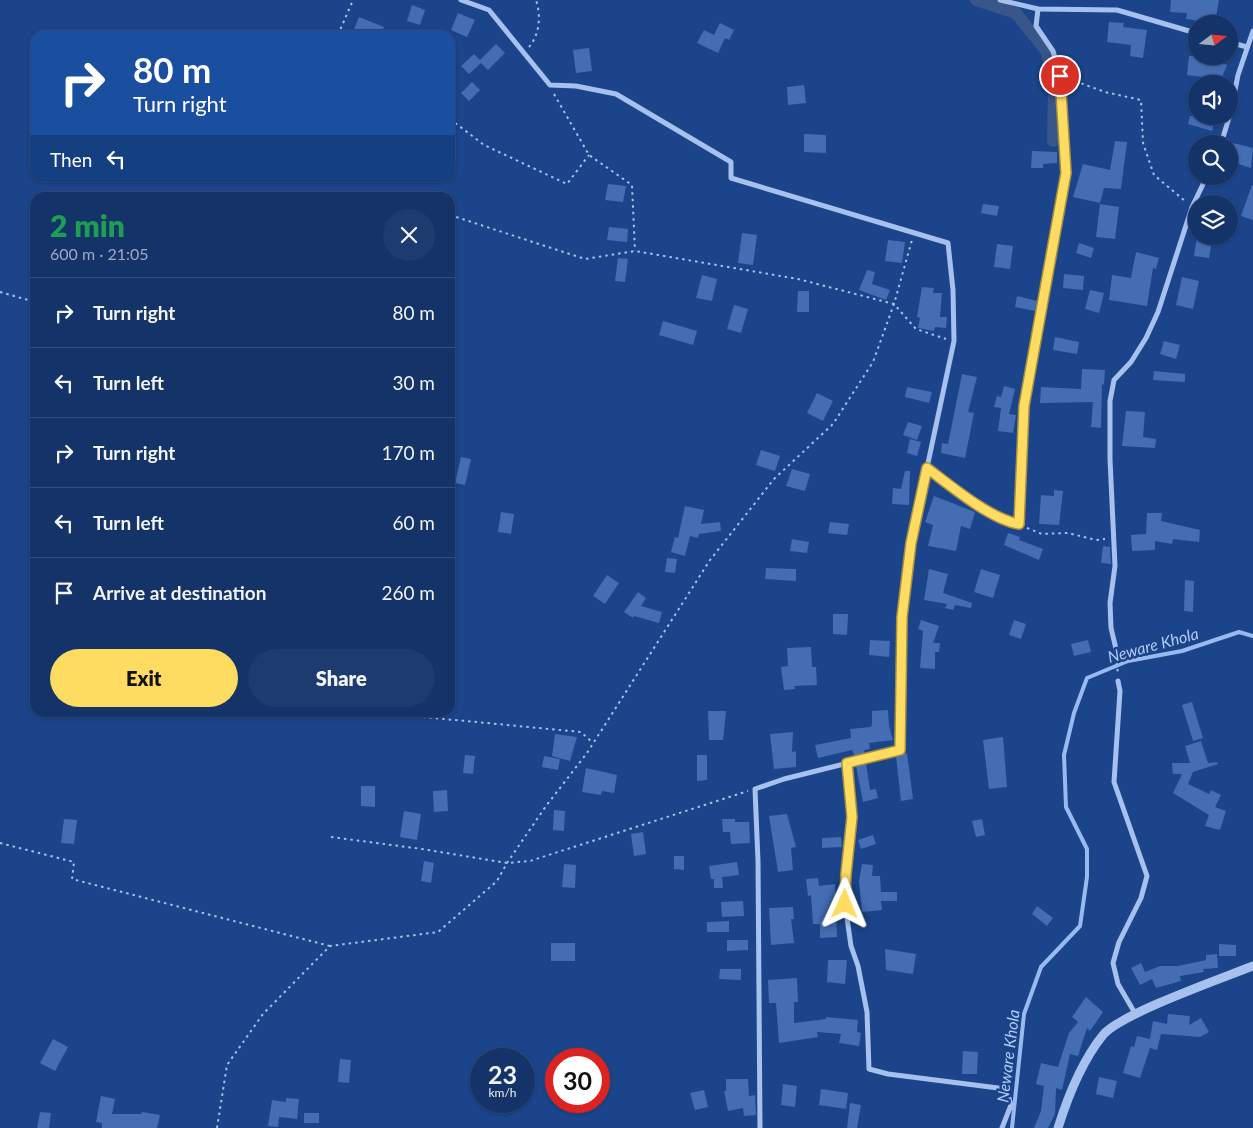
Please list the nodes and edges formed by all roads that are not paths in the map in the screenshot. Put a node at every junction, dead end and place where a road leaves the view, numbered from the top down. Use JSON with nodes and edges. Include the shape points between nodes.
{"nodes":[{"id":1,"x":461,"y":0,"type":"edge"},
{"id":2,"x":1000,"y":0,"type":"edge"},
{"id":3,"x":1038,"y":9,"type":"junction"},
{"id":4,"x":1188,"y":31,"type":"edge"},
{"id":5,"x":1253,"y":31,"type":"edge"},
{"id":6,"x":1238,"y":44,"type":"edge"},
{"id":7,"x":1247,"y":47,"type":"junction"},
{"id":8,"x":1223,"y":135,"type":"edge"},
{"id":9,"x":1203,"y":185,"type":"edge"},
{"id":10,"x":927,"y":468,"type":"junction"},
{"id":11,"x":1116,"y":649,"type":"road end"},
{"id":12,"x":1118,"y":681,"type":"road end"},
{"id":13,"x":847,"y":763,"type":"junction"},
{"id":14,"x":1253,"y":966,"type":"edge"},
{"id":15,"x":1136,"y":1014,"type":"junction"},
{"id":16,"x":760,"y":1128,"type":"edge"},
{"id":17,"x":1002,"y":1128,"type":"edge"},
{"id":18,"x":1058,"y":1128,"type":"edge"}],
"edges":[{"from":1,"to":10,"type":"street","via":[[489,10],[550,85],[576,86],[616,94],[732,162],[731,178],[948,243],[954,341]]},
{"from":2,"to":3,"type":"street"},
{"from":3,"to":4,"type":"street","via":[[1116,10]]},
{"from":3,"to":10,"type":"street","via":[[1036,26],[1052,51],[1060,76],[1066,173],[1024,406],[1019,524],[1011,523],[983,507]]},
{"from":5,"to":7,"type":"street"},
{"from":6,"to":7,"type":"street"},
{"from":7,"to":8,"type":"street"},
{"from":9,"to":11,"type":"street","via":[[1192,207],[1158,312],[1131,362],[1114,380],[1110,401],[1115,566],[1110,603]]},
{"from":10,"to":13,"type":"street","via":[[911,543],[902,617],[900,750]]},
{"from":12,"to":15,"type":"street","via":[[1114,782],[1147,876],[1113,963],[1118,984]]},
{"from":13,"to":16,"type":"street","via":[[755,789]]},
{"from":13,"to":17,"type":"street","via":[[852,817],[845,904],[866,1012],[869,1069],[1006,1089],[1010,1105]]},
{"from":14,"to":15,"type":"street"},
{"from":15,"to":18,"type":"street","via":[[1104,1033],[1085,1062]]}]}
